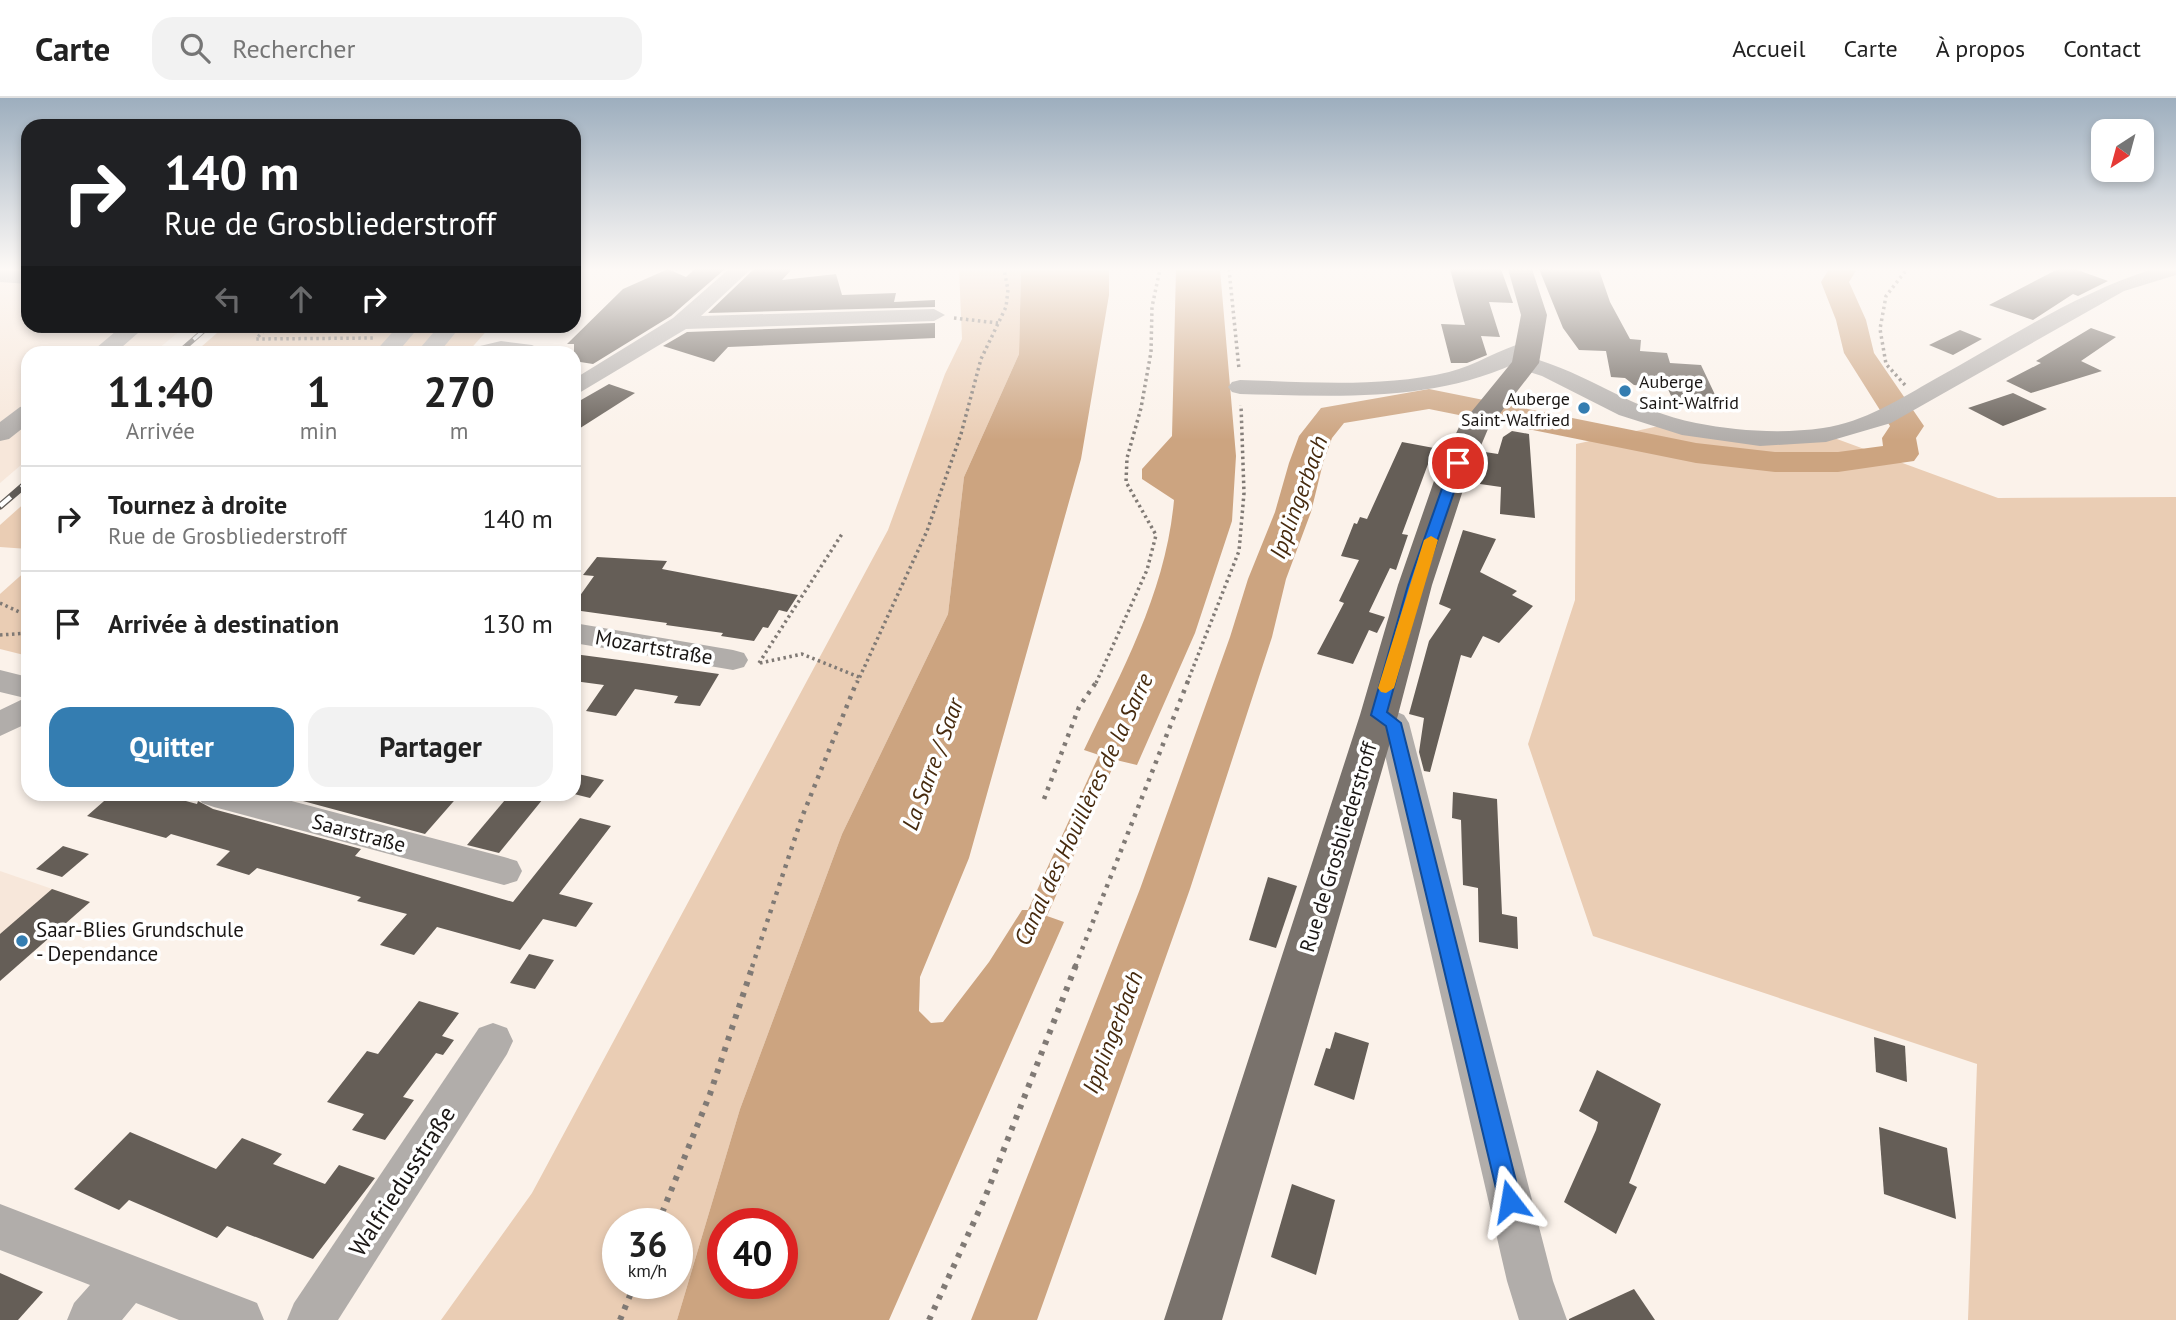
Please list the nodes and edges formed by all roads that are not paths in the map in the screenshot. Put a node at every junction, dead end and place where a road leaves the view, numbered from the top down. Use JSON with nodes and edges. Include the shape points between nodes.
{"nodes":[{"id":1,"x":676,"y":326,"type":"edge"},
{"id":2,"x":1532,"y":326,"type":"edge"},
{"id":3,"x":2047,"y":326,"type":"edge"},
{"id":4,"x":126,"y":333,"type":"edge"},
{"id":5,"x":110,"y":346,"type":"edge"},
{"id":6,"x":496,"y":346,"type":"edge"},
{"id":7,"x":525,"y":346,"type":"edge"},
{"id":8,"x":1527,"y":356,"type":"junction"},
{"id":9,"x":581,"y":379,"type":"edge"},
{"id":10,"x":1240,"y":387,"type":"road end"},
{"id":11,"x":0,"y":413,"type":"edge"},
{"id":12,"x":21,"y":413,"type":"edge"},
{"id":13,"x":21,"y":418,"type":"edge"},
{"id":14,"x":0,"y":434,"type":"edge"},
{"id":15,"x":581,"y":634,"type":"edge"},
{"id":16,"x":746,"y":662,"type":"road end"},
{"id":17,"x":0,"y":681,"type":"edge"},
{"id":18,"x":21,"y":686,"type":"edge"},
{"id":19,"x":21,"y":712,"type":"edge"},
{"id":20,"x":1379,"y":715,"type":"junction"},
{"id":21,"x":0,"y":724,"type":"edge"},
{"id":22,"x":240,"y":801,"type":"edge"},
{"id":23,"x":505,"y":871,"type":"dead end"},
{"id":24,"x":493,"y":1041,"type":"dead end"},
{"id":25,"x":0,"y":1227,"type":"edge"},
{"id":26,"x":127,"y":1278,"type":"junction"},
{"id":27,"x":91,"y":1320,"type":"edge"},
{"id":28,"x":240,"y":1320,"type":"edge"},
{"id":29,"x":311,"y":1320,"type":"edge"},
{"id":30,"x":1193,"y":1320,"type":"edge"},
{"id":31,"x":1543,"y":1320,"type":"edge"}],
"edges":[{"from":1,"to":9,"type":"street"},
{"from":2,"to":8,"type":"main road"},
{"from":3,"to":8,"type":"street","via":[[1883,418],[1826,435],[1760,439],[1650,419]]},
{"from":4,"to":5,"type":"street"},
{"from":6,"to":7,"type":"street","via":[[514,339]]},
{"from":8,"to":10,"type":"street","via":[[1438,380],[1377,388]]},
{"from":8,"to":20,"type":"main road","name":"Rue de Grosbliederstroff","via":[[1474,427],[1450,481]]},
{"from":11,"to":12,"type":"street"},
{"from":13,"to":14,"type":"street"},
{"from":15,"to":16,"type":"street","name":"Mozartstraße"},
{"from":17,"to":18,"type":"street"},
{"from":19,"to":21,"type":"street"},
{"from":20,"to":30,"type":"main road","name":"Rue de Grosbliederstroff"},
{"from":20,"to":31,"type":"street","via":[[1393,723]]},
{"from":22,"to":23,"type":"street","name":"Saarstraße"},
{"from":24,"to":29,"type":"street","name":"Walfriedusstraße"},
{"from":25,"to":26,"type":"street"},
{"from":26,"to":27,"type":"street"},
{"from":26,"to":28,"type":"street"}]}
